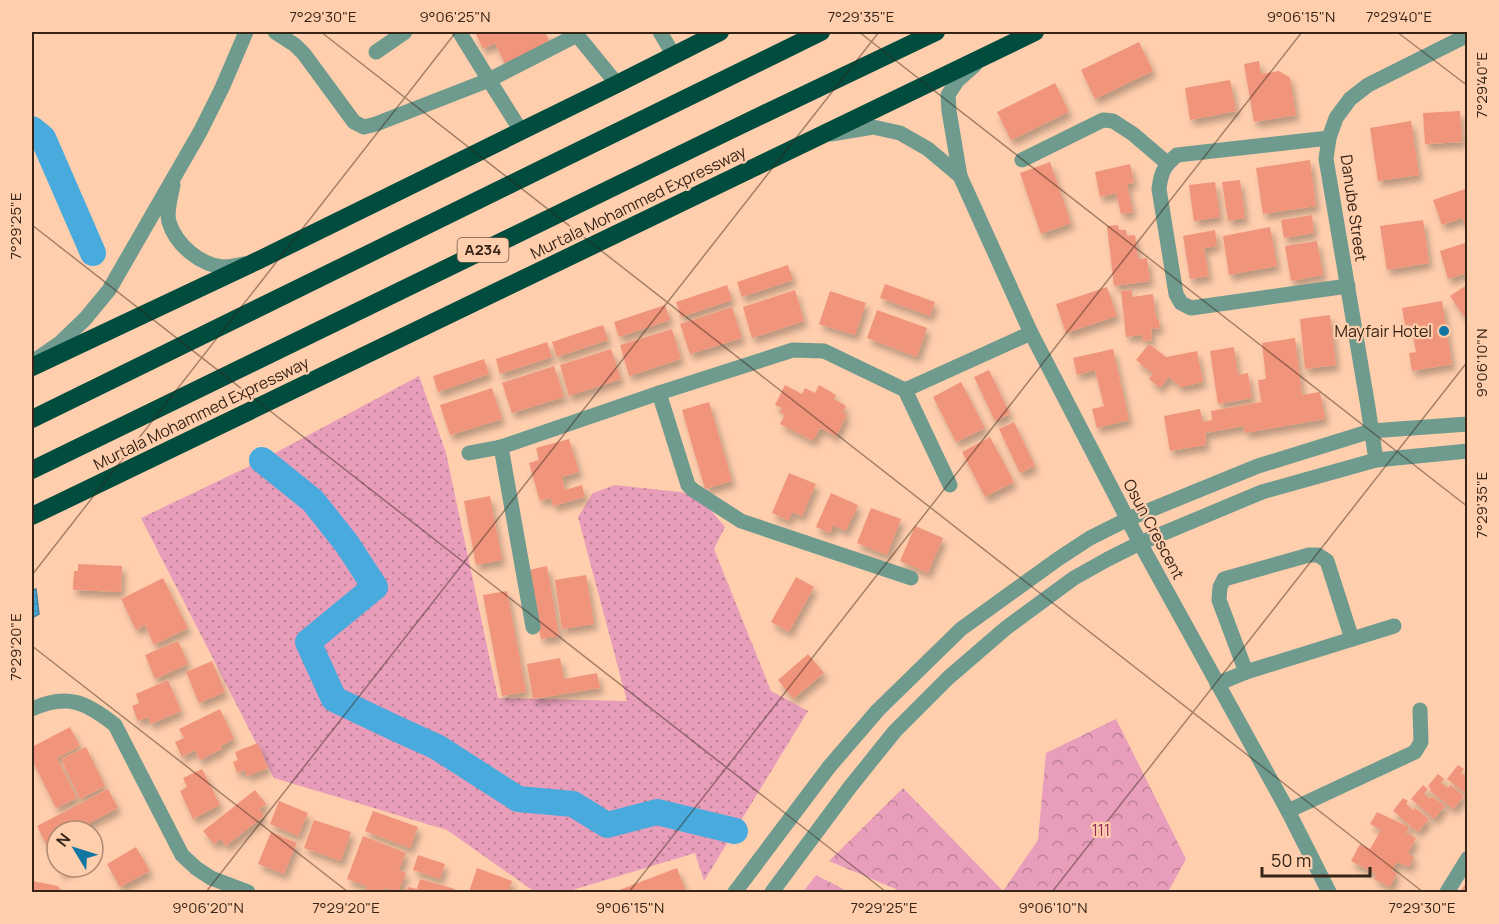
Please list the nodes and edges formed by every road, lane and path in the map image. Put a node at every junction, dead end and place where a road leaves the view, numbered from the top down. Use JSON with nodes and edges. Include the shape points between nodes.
{"nodes":[{"id":1,"x":246,"y":32,"type":"edge"},
{"id":2,"x":405,"y":32,"type":"edge"},
{"id":3,"x":458,"y":32,"type":"edge"},
{"id":4,"x":660,"y":32,"type":"edge"},
{"id":5,"x":720,"y":32,"type":"edge"},
{"id":6,"x":821,"y":32,"type":"edge"},
{"id":7,"x":936,"y":32,"type":"edge"},
{"id":8,"x":1035,"y":32,"type":"edge"},
{"id":9,"x":282,"y":33,"type":"edge"},
{"id":10,"x":576,"y":33,"type":"edge"},
{"id":11,"x":1467,"y":35,"type":"edge"},
{"id":12,"x":375,"y":52,"type":"dead end"},
{"id":13,"x":991,"y":52,"type":"junction"},
{"id":14,"x":673,"y":54,"type":"junction"},
{"id":15,"x":489,"y":80,"type":"junction"},
{"id":16,"x":617,"y":84,"type":"junction"},
{"id":17,"x":521,"y":131,"type":"junction"},
{"id":18,"x":819,"y":137,"type":"junction"},
{"id":19,"x":1329,"y":138,"type":"junction"},
{"id":20,"x":1022,"y":160,"type":"dead end"},
{"id":21,"x":1167,"y":164,"type":"junction"},
{"id":22,"x":175,"y":173,"type":"junction"},
{"id":23,"x":960,"y":176,"type":"junction"},
{"id":24,"x":257,"y":261,"type":"junction"},
{"id":25,"x":1348,"y":286,"type":"junction"},
{"id":26,"x":1031,"y":333,"type":"junction"},
{"id":27,"x":32,"y":362,"type":"edge"},
{"id":28,"x":32,"y":367,"type":"edge"},
{"id":29,"x":905,"y":390,"type":"junction"},
{"id":30,"x":659,"y":393,"type":"junction"},
{"id":31,"x":32,"y":419,"type":"edge"},
{"id":32,"x":1467,"y":424,"type":"edge"},
{"id":33,"x":1371,"y":431,"type":"junction"},
{"id":34,"x":501,"y":447,"type":"junction"},
{"id":35,"x":1467,"y":451,"type":"edge"},
{"id":36,"x":469,"y":453,"type":"dead end"},
{"id":37,"x":1376,"y":460,"type":"junction"},
{"id":38,"x":32,"y":470,"type":"edge"},
{"id":39,"x":950,"y":485,"type":"dead end"},
{"id":40,"x":35,"y":514,"type":"edge"},
{"id":41,"x":1128,"y":519,"type":"junction"},
{"id":42,"x":1140,"y":543,"type":"junction"},
{"id":43,"x":911,"y":578,"type":"dead end"},
{"id":44,"x":1394,"y":626,"type":"dead end"},
{"id":45,"x":533,"y":627,"type":"dead end"},
{"id":46,"x":1352,"y":639,"type":"junction"},
{"id":47,"x":1246,"y":672,"type":"junction"},
{"id":48,"x":1217,"y":684,"type":"junction"},
{"id":49,"x":32,"y":709,"type":"edge"},
{"id":50,"x":1420,"y":710,"type":"dead end"},
{"id":51,"x":1288,"y":811,"type":"junction"},
{"id":52,"x":1467,"y":858,"type":"edge"},
{"id":53,"x":248,"y":892,"type":"edge"},
{"id":54,"x":735,"y":892,"type":"edge"},
{"id":55,"x":772,"y":892,"type":"edge"},
{"id":56,"x":1329,"y":892,"type":"edge"},
{"id":57,"x":1447,"y":892,"type":"edge"}],
"edges":[{"from":1,"to":22,"type":"street","via":[[200,132]]},
{"from":2,"to":12,"type":"street"},
{"from":3,"to":15,"type":"street"},
{"from":4,"to":14,"type":"street"},
{"from":5,"to":14,"type":"highway"},
{"from":6,"to":31,"type":"highway"},
{"from":7,"to":38,"type":"highway","name":"Murtala Mohammed Expressway","number":"A234"},
{"from":8,"to":13,"type":"highway","name":"Murtala Mohammed Expressway"},
{"from":9,"to":15,"type":"street","via":[[304,54],[354,122],[364,127]]},
{"from":10,"to":15,"type":"street"},
{"from":10,"to":16,"type":"street"},
{"from":11,"to":19,"type":"street","name":"Danube Street","via":[[1350,99],[1336,118]]},
{"from":13,"to":18,"type":"highway","name":"Murtala Mohammed Expressway"},
{"from":13,"to":23,"type":"street","via":[[957,81],[948,95]]},
{"from":14,"to":16,"type":"highway"},
{"from":15,"to":17,"type":"street"},
{"from":16,"to":17,"type":"highway"},
{"from":17,"to":24,"type":"highway"},
{"from":18,"to":23,"type":"street","via":[[873,127],[900,133],[928,149]]},
{"from":18,"to":40,"type":"highway","name":"Murtala Mohammed Expressway"},
{"from":19,"to":21,"type":"street","via":[[1177,155]]},
{"from":19,"to":25,"type":"street","name":"Danube Street","via":[[1326,159]]},
{"from":20,"to":21,"type":"street","via":[[1103,120],[1113,121],[1133,134]]},
{"from":21,"to":25,"type":"street","via":[[1159,189],[1176,294],[1181,303],[1191,308]]},
{"from":22,"to":24,"type":"street","via":[[169,221],[183,246],[207,264],[226,267]]},
{"from":22,"to":27,"type":"street","via":[[109,290],[60,343]]},
{"from":23,"to":26,"type":"street","name":"Osun Crescent"},
{"from":24,"to":28,"type":"highway"},
{"from":25,"to":33,"type":"street","name":"Danube Street"},
{"from":26,"to":29,"type":"street"},
{"from":26,"to":41,"type":"street","name":"Osun Crescent"},
{"from":29,"to":30,"type":"street","via":[[824,351],[793,350]]},
{"from":29,"to":39,"type":"street"},
{"from":30,"to":34,"type":"street"},
{"from":30,"to":43,"type":"street","via":[[688,485],[693,490],[741,521]]},
{"from":32,"to":33,"type":"street"},
{"from":33,"to":37,"type":"street","name":"Danube Street"},
{"from":33,"to":41,"type":"street","via":[[1258,466]]},
{"from":34,"to":36,"type":"street"},
{"from":34,"to":45,"type":"street"},
{"from":35,"to":37,"type":"street"},
{"from":37,"to":42,"type":"street","via":[[1262,492]]},
{"from":41,"to":42,"type":"street","name":"Osun Crescent"},
{"from":41,"to":54,"type":"street","via":[[1058,559],[961,629],[878,710],[829,767]]},
{"from":42,"to":48,"type":"street","name":"Osun Crescent"},
{"from":42,"to":55,"type":"street","via":[[1074,578],[1006,628],[948,678],[895,731]]},
{"from":44,"to":46,"type":"street"},
{"from":46,"to":47,"type":"street"},
{"from":46,"to":47,"type":"street","via":[[1327,561],[1318,555],[1224,579],[1219,600]]},
{"from":47,"to":48,"type":"street"},
{"from":48,"to":51,"type":"street","name":"Osun Crescent"},
{"from":49,"to":53,"type":"street","via":[[60,700],[78,703],[96,710],[115,725],[182,855],[211,878]]},
{"from":50,"to":51,"type":"street","via":[[1421,742],[1415,753]]},
{"from":51,"to":56,"type":"street","name":"Osun Crescent"},
{"from":52,"to":57,"type":"street"}]}
